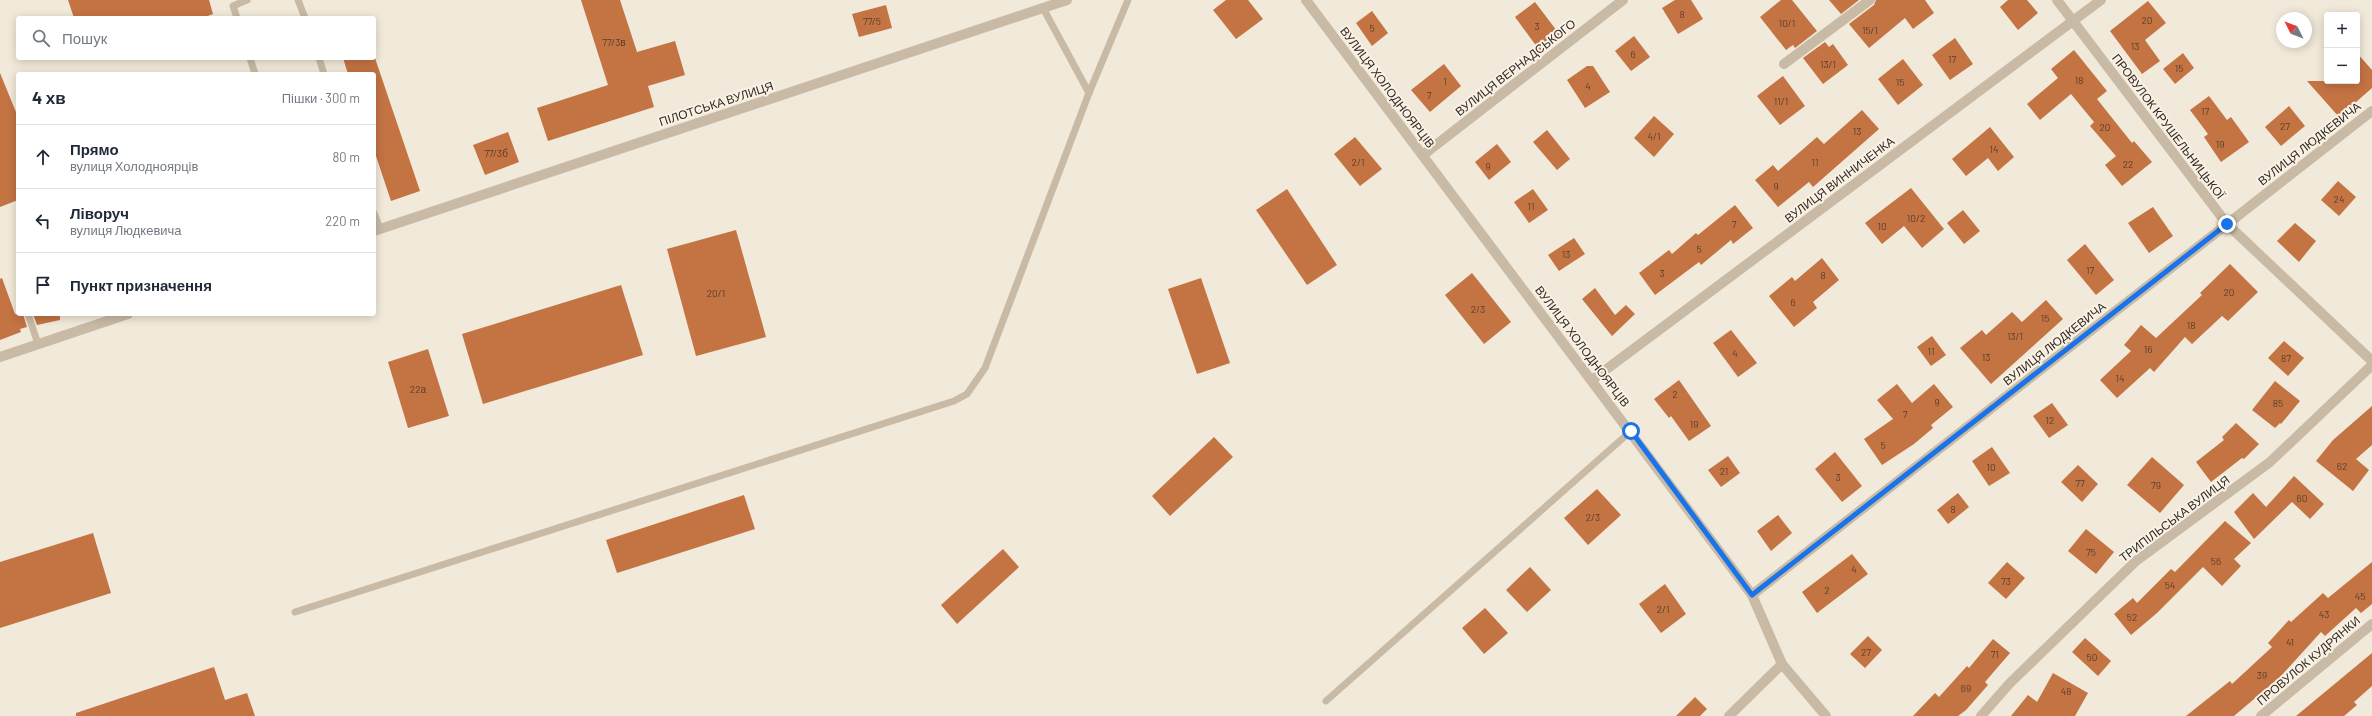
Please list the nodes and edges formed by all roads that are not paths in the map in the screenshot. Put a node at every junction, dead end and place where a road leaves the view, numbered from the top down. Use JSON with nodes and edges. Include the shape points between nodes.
{"nodes":[{"id":1,"x":247,"y":0,"type":"edge"},
{"id":2,"x":298,"y":0,"type":"edge"},
{"id":3,"x":1067,"y":0,"type":"edge"},
{"id":4,"x":1128,"y":0,"type":"edge"},
{"id":5,"x":1306,"y":0,"type":"edge"},
{"id":6,"x":1623,"y":0,"type":"edge"},
{"id":7,"x":1870,"y":0,"type":"edge"},
{"id":8,"x":2057,"y":0,"type":"edge"},
{"id":9,"x":2101,"y":0,"type":"edge"},
{"id":10,"x":232,"y":3,"type":"edge"},
{"id":11,"x":1043,"y":8,"type":"junction"},
{"id":12,"x":236,"y":16,"type":"edge"},
{"id":13,"x":304,"y":16,"type":"edge"},
{"id":14,"x":2072,"y":21,"type":"junction"},
{"id":15,"x":251,"y":60,"type":"edge"},
{"id":16,"x":320,"y":60,"type":"edge"},
{"id":17,"x":1784,"y":64,"type":"dead end"},
{"id":18,"x":254,"y":72,"type":"edge"},
{"id":19,"x":323,"y":72,"type":"edge"},
{"id":20,"x":1089,"y":93,"type":"junction"},
{"id":21,"x":2372,"y":111,"type":"edge"},
{"id":22,"x":1423,"y":155,"type":"junction"},
{"id":23,"x":2227,"y":224,"type":"junction"},
{"id":24,"x":377,"y":230,"type":"edge"},
{"id":25,"x":29,"y":316,"type":"edge"},
{"id":26,"x":122,"y":316,"type":"edge"},
{"id":27,"x":38,"y":344,"type":"junction"},
{"id":28,"x":0,"y":357,"type":"edge"},
{"id":29,"x":2372,"y":361,"type":"edge"},
{"id":30,"x":2372,"y":365,"type":"edge"},
{"id":31,"x":1592,"y":380,"type":"junction"},
{"id":32,"x":1631,"y":431,"type":"junction"},
{"id":33,"x":1752,"y":595,"type":"junction"},
{"id":34,"x":295,"y":612,"type":"dead end"},
{"id":35,"x":2372,"y":624,"type":"edge"},
{"id":36,"x":1782,"y":664,"type":"junction"},
{"id":37,"x":1326,"y":701,"type":"dead end"},
{"id":38,"x":1729,"y":716,"type":"edge"},
{"id":39,"x":1826,"y":716,"type":"edge"},
{"id":40,"x":1981,"y":716,"type":"edge"},
{"id":41,"x":2261,"y":716,"type":"edge"}],
"edges":[{"from":1,"to":10,"type":"lane"},
{"from":2,"to":13,"type":"lane"},
{"from":3,"to":11,"type":"street","name":"ПІЛОТСЬКА ВУЛИЦЯ"},
{"from":4,"to":20,"type":"lane"},
{"from":5,"to":22,"type":"street","name":"ВУЛИЦЯ ХОЛОДНОЯРЦІВ"},
{"from":6,"to":22,"type":"street","name":"ВУЛИЦЯ ВЕРНАДСЬКОГО"},
{"from":7,"to":17,"type":"street"},
{"from":8,"to":14,"type":"street","name":"ПРОВУЛОК КРУШЕЛЬНИЦЬКОЇ"},
{"from":9,"to":14,"type":"street","name":"ВУЛИЦЯ ВИННИЧЕНКА"},
{"from":10,"to":12,"type":"lane"},
{"from":11,"to":20,"type":"lane"},
{"from":11,"to":24,"type":"street","name":"ПІЛОТСЬКА ВУЛИЦЯ"},
{"from":14,"to":23,"type":"street","name":"ПРОВУЛОК КРУШЕЛЬНИЦЬКОЇ"},
{"from":14,"to":31,"type":"street","name":"ВУЛИЦЯ ВИННИЧЕНКА"},
{"from":15,"to":18,"type":"lane"},
{"from":16,"to":19,"type":"lane"},
{"from":20,"to":34,"type":"lane","via":[[985,368],[967,394],[954,401]]},
{"from":21,"to":23,"type":"street","name":"ВУЛИЦЯ ЛЮДКЕВИЧА"},
{"from":22,"to":31,"type":"street","name":"ВУЛИЦЯ ХОЛОДНОЯРЦІВ"},
{"from":23,"to":29,"type":"street","name":"ПРОВУЛОК КРУШЕЛЬНИЦЬКОЇ"},
{"from":23,"to":33,"type":"street","name":"ВУЛИЦЯ ЛЮДКЕВИЧА"},
{"from":25,"to":27,"type":"lane"},
{"from":26,"to":27,"type":"street"},
{"from":27,"to":28,"type":"street"},
{"from":30,"to":40,"type":"street","name":"ТРИПІЛЬСЬКА ВУЛИЦЯ","via":[[2270,462],[2136,561],[2010,683]]},
{"from":31,"to":32,"type":"street","name":"ВУЛИЦЯ ХОЛОДНОЯРЦІВ"},
{"from":32,"to":33,"type":"street","name":"ВУЛИЦЯ ХОЛОДНОЯРЦІВ"},
{"from":32,"to":37,"type":"lane"},
{"from":33,"to":36,"type":"street","name":"ВУЛИЦЯ ХОЛОДНОЯРЦІВ"},
{"from":35,"to":41,"type":"street","name":"ПРОВУЛОК КУДРЯНКИ"},
{"from":36,"to":38,"type":"street"},
{"from":36,"to":39,"type":"street","name":"ВУЛИЦЯ ХОЛОДНОЯРЦІВ"}]}
